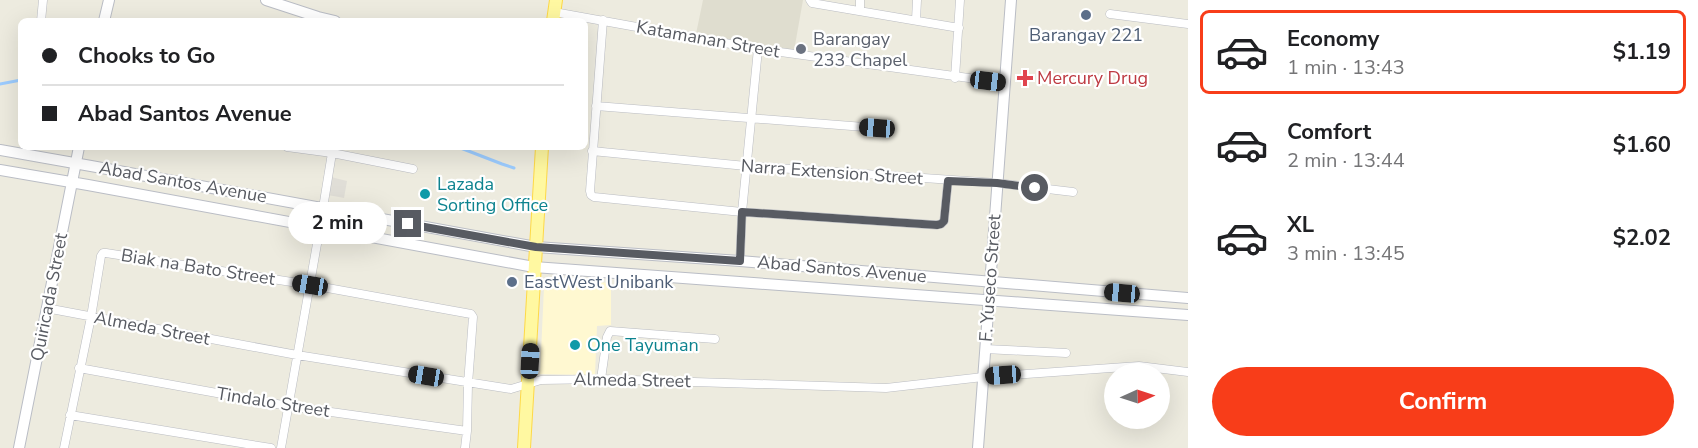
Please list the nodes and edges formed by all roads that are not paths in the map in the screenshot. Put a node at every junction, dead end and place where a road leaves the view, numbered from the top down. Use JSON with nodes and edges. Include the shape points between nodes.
{"nodes":[{"id":1,"x":43,"y":0,"type":"edge"},
{"id":2,"x":109,"y":0,"type":"edge"},
{"id":3,"x":266,"y":0,"type":"edge"},
{"id":4,"x":810,"y":0,"type":"edge"},
{"id":5,"x":860,"y":0,"type":"edge"},
{"id":6,"x":917,"y":0,"type":"edge"},
{"id":7,"x":960,"y":0,"type":"edge"},
{"id":8,"x":1011,"y":0,"type":"edge"},
{"id":9,"x":554,"y":11,"type":"edge"},
{"id":10,"x":860,"y":12,"type":"junction"},
{"id":11,"x":1110,"y":14,"type":"dead end"},
{"id":12,"x":41,"y":18,"type":"edge"},
{"id":13,"x":105,"y":18,"type":"edge"},
{"id":14,"x":322,"y":18,"type":"edge"},
{"id":15,"x":603,"y":20,"type":"junction"},
{"id":16,"x":916,"y":20,"type":"junction"},
{"id":17,"x":1188,"y":24,"type":"edge"},
{"id":18,"x":959,"y":28,"type":"junction"},
{"id":19,"x":758,"y":49,"type":"junction"},
{"id":20,"x":955,"y":78,"type":"junction"},
{"id":21,"x":1005,"y":83,"type":"junction"},
{"id":22,"x":596,"y":106,"type":"junction"},
{"id":23,"x":751,"y":119,"type":"junction"},
{"id":24,"x":877,"y":128,"type":"dead end"},
{"id":25,"x":0,"y":150,"type":"edge"},
{"id":26,"x":78,"y":150,"type":"edge"},
{"id":27,"x":333,"y":150,"type":"edge"},
{"id":28,"x":542,"y":150,"type":"edge"},
{"id":29,"x":592,"y":151,"type":"junction"},
{"id":30,"x":76,"y":163,"type":"junction"},
{"id":31,"x":746,"y":166,"type":"junction"},
{"id":32,"x":413,"y":169,"type":"dead end"},
{"id":33,"x":0,"y":170,"type":"edge"},
{"id":34,"x":948,"y":181,"type":"junction"},
{"id":35,"x":72,"y":182,"type":"junction"},
{"id":36,"x":997,"y":183,"type":"junction"},
{"id":37,"x":1072,"y":192,"type":"dead end"},
{"id":38,"x":323,"y":208,"type":"junction"},
{"id":39,"x":742,"y":212,"type":"junction"},
{"id":40,"x":321,"y":227,"type":"junction"},
{"id":41,"x":536,"y":247,"type":"junction"},
{"id":42,"x":740,"y":261,"type":"junction"},
{"id":43,"x":534,"y":267,"type":"junction"},
{"id":44,"x":990,"y":282,"type":"junction"},
{"id":45,"x":310,"y":285,"type":"junction"},
{"id":46,"x":1188,"y":298,"type":"edge"},
{"id":47,"x":989,"y":300,"type":"junction"},
{"id":48,"x":46,"y":308,"type":"junction"},
{"id":49,"x":1188,"y":315,"type":"edge"},
{"id":50,"x":91,"y":317,"type":"junction"},
{"id":51,"x":715,"y":339,"type":"dead end"},
{"id":52,"x":985,"y":349,"type":"junction"},
{"id":53,"x":1066,"y":353,"type":"dead end"},
{"id":54,"x":297,"y":355,"type":"junction"},
{"id":55,"x":79,"y":368,"type":"junction"},
{"id":56,"x":1188,"y":372,"type":"edge"},
{"id":57,"x":983,"y":377,"type":"junction"},
{"id":58,"x":601,"y":379,"type":"junction"},
{"id":59,"x":468,"y":384,"type":"junction"},
{"id":60,"x":528,"y":384,"type":"junction"},
{"id":61,"x":288,"y":406,"type":"junction"},
{"id":62,"x":70,"y":415,"type":"junction"},
{"id":63,"x":467,"y":431,"type":"junction"},
{"id":64,"x":19,"y":448,"type":"edge"},
{"id":65,"x":64,"y":448,"type":"edge"},
{"id":66,"x":271,"y":448,"type":"edge"},
{"id":67,"x":281,"y":448,"type":"edge"},
{"id":68,"x":465,"y":448,"type":"edge"},
{"id":69,"x":525,"y":448,"type":"edge"},
{"id":70,"x":978,"y":448,"type":"edge"}],
"edges":[{"from":1,"to":12,"type":"street"},
{"from":2,"to":13,"type":"main road"},
{"from":3,"to":14,"type":"main road"},
{"from":4,"to":10,"type":"street"},
{"from":5,"to":10,"type":"street"},
{"from":6,"to":16,"type":"street"},
{"from":7,"to":18,"type":"street"},
{"from":8,"to":21,"type":"main road","name":"F. Yuseco Street"},
{"from":9,"to":15,"type":"street","name":"Katamanan Street"},
{"from":10,"to":16,"type":"street"},
{"from":11,"to":17,"type":"street"},
{"from":15,"to":19,"type":"street","name":"Katamanan Street"},
{"from":15,"to":22,"type":"street"},
{"from":16,"to":18,"type":"street"},
{"from":18,"to":20,"type":"street"},
{"from":19,"to":20,"type":"street","name":"Katamanan Street"},
{"from":19,"to":23,"type":"street"},
{"from":20,"to":21,"type":"street","name":"Katamanan Street"},
{"from":21,"to":36,"type":"main road","name":"F. Yuseco Street"},
{"from":22,"to":23,"type":"street"},
{"from":22,"to":29,"type":"street"},
{"from":23,"to":24,"type":"street"},
{"from":23,"to":31,"type":"street"},
{"from":25,"to":30,"type":"main road","name":"Abad Santos Avenue"},
{"from":26,"to":30,"type":"main road","name":"Quiricada Street"},
{"from":27,"to":32,"type":"street"},
{"from":27,"to":38,"type":"street"},
{"from":28,"to":41,"type":"main road"},
{"from":29,"to":31,"type":"street","name":"Narra Extension Street"},
{"from":29,"to":39,"type":"street","via":[[594,197]]},
{"from":30,"to":35,"type":"main road","name":"Quiricada Street"},
{"from":30,"to":38,"type":"main road","name":"Abad Santos Avenue"},
{"from":31,"to":34,"type":"street","name":"Narra Extension Street"},
{"from":31,"to":39,"type":"street"},
{"from":33,"to":35,"type":"main road","name":"Abad Santos Avenue"},
{"from":34,"to":36,"type":"street","name":"Narra Extension Street"},
{"from":34,"to":39,"type":"street","via":[[941,224]]},
{"from":35,"to":40,"type":"main road","name":"Abad Santos Avenue"},
{"from":35,"to":48,"type":"main road","name":"Quiricada Street"},
{"from":36,"to":37,"type":"street","name":"Narra Extension Street"},
{"from":36,"to":44,"type":"main road","name":"F. Yuseco Street"},
{"from":38,"to":41,"type":"main road","name":"Abad Santos Avenue"},
{"from":39,"to":42,"type":"street"},
{"from":40,"to":43,"type":"main road","name":"Abad Santos Avenue"},
{"from":40,"to":45,"type":"street"},
{"from":41,"to":42,"type":"main road","name":"Abad Santos Avenue"},
{"from":41,"to":43,"type":"main road"},
{"from":42,"to":44,"type":"main road","name":"Abad Santos Avenue"},
{"from":43,"to":47,"type":"main road","name":"Abad Santos Avenue"},
{"from":43,"to":60,"type":"main road"},
{"from":44,"to":46,"type":"main road","name":"Abad Santos Avenue"},
{"from":44,"to":47,"type":"main road","name":"F. Yuseco Street"},
{"from":45,"to":50,"type":"street","name":"Biak na Bato Street","via":[[103,253]]},
{"from":45,"to":54,"type":"street"},
{"from":45,"to":59,"type":"street","name":"Biak na Bato Street","via":[[471,314]]},
{"from":47,"to":49,"type":"main road","name":"Abad Santos Avenue"},
{"from":47,"to":52,"type":"main road","name":"F. Yuseco Street"},
{"from":48,"to":50,"type":"street","name":"Almeda Street"},
{"from":48,"to":64,"type":"main road","name":"Quiricada Street"},
{"from":50,"to":54,"type":"street","name":"Almeda Street"},
{"from":50,"to":55,"type":"street"},
{"from":51,"to":58,"type":"street","via":[[610,331]]},
{"from":52,"to":53,"type":"street"},
{"from":52,"to":57,"type":"main road","name":"F. Yuseco Street"},
{"from":54,"to":59,"type":"street","name":"Almeda Street"},
{"from":54,"to":61,"type":"street"},
{"from":55,"to":61,"type":"street","name":"Tindalo Street"},
{"from":55,"to":62,"type":"street"},
{"from":56,"to":57,"type":"street","name":"Almeda Street","via":[[1139,366]]},
{"from":57,"to":58,"type":"street","name":"Almeda Street","via":[[886,388]]},
{"from":57,"to":70,"type":"main road","name":"F. Yuseco Street"},
{"from":58,"to":60,"type":"street","name":"Almeda Street","via":[[541,380]]},
{"from":59,"to":60,"type":"street","name":"Almeda Street","via":[[512,389]]},
{"from":59,"to":63,"type":"street"},
{"from":60,"to":69,"type":"main road"},
{"from":61,"to":63,"type":"street","name":"Tindalo Street"},
{"from":61,"to":67,"type":"street"},
{"from":62,"to":65,"type":"street"},
{"from":62,"to":66,"type":"street"},
{"from":63,"to":68,"type":"street"}]}
